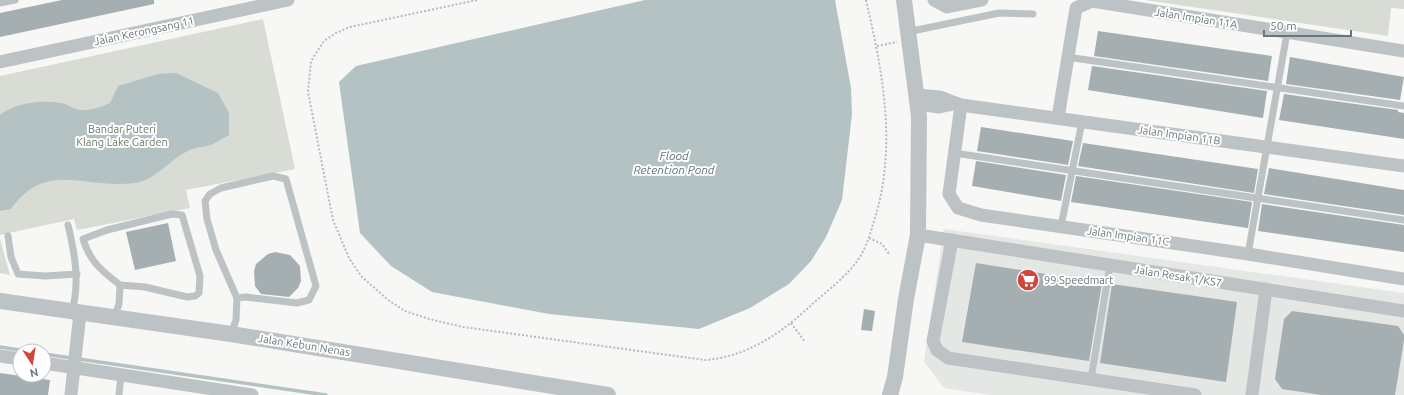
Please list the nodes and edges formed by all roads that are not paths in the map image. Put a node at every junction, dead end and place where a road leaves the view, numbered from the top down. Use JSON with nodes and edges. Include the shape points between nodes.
{"nodes":[{"id":1,"x":15,"y":0,"type":"edge"},
{"id":2,"x":288,"y":0,"type":"edge"},
{"id":3,"x":904,"y":0,"type":"edge"},
{"id":4,"x":934,"y":0,"type":"edge"},
{"id":5,"x":982,"y":0,"type":"edge"},
{"id":6,"x":0,"y":3,"type":"edge"},
{"id":7,"x":1033,"y":14,"type":"dead end"},
{"id":8,"x":1287,"y":33,"type":"junction"},
{"id":9,"x":908,"y":36,"type":"junction"},
{"id":10,"x":1404,"y":51,"type":"edge"},
{"id":11,"x":1068,"y":57,"type":"junction"},
{"id":12,"x":0,"y":62,"type":"edge"},
{"id":13,"x":1277,"y":88,"type":"junction"},
{"id":14,"x":918,"y":100,"type":"junction"},
{"id":15,"x":958,"y":104,"type":"junction"},
{"id":16,"x":1404,"y":106,"type":"edge"},
{"id":17,"x":1058,"y":118,"type":"junction"},
{"id":18,"x":1082,"y":122,"type":"junction"},
{"id":19,"x":1267,"y":147,"type":"junction"},
{"id":20,"x":954,"y":153,"type":"junction"},
{"id":21,"x":1404,"y":166,"type":"edge"},
{"id":22,"x":1072,"y":171,"type":"junction"},
{"id":23,"x":1258,"y":198,"type":"junction"},
{"id":24,"x":1404,"y":220,"type":"edge"},
{"id":25,"x":68,"y":226,"type":"dead end"},
{"id":26,"x":1061,"y":226,"type":"junction"},
{"id":27,"x":918,"y":235,"type":"junction"},
{"id":28,"x":8,"y":236,"type":"dead end"},
{"id":29,"x":952,"y":240,"type":"junction"},
{"id":30,"x":1248,"y":254,"type":"junction"},
{"id":31,"x":1110,"y":265,"type":"junction"},
{"id":32,"x":77,"y":274,"type":"junction"},
{"id":33,"x":1404,"y":279,"type":"edge"},
{"id":34,"x":120,"y":284,"type":"junction"},
{"id":35,"x":1266,"y":289,"type":"junction"},
{"id":36,"x":237,"y":298,"type":"junction"},
{"id":37,"x":0,"y":301,"type":"edge"},
{"id":38,"x":76,"y":307,"type":"junction"},
{"id":39,"x":117,"y":311,"type":"junction"},
{"id":40,"x":1404,"y":311,"type":"edge"},
{"id":41,"x":233,"y":327,"type":"junction"},
{"id":42,"x":0,"y":356,"type":"edge"},
{"id":43,"x":12,"y":358,"type":"edge"},
{"id":44,"x":52,"y":364,"type":"edge"},
{"id":45,"x":76,"y":367,"type":"junction"},
{"id":46,"x":122,"y":375,"type":"junction"},
{"id":47,"x":895,"y":377,"type":"junction"},
{"id":48,"x":1091,"y":379,"type":"junction"},
{"id":49,"x":165,"y":389,"type":"edge"},
{"id":50,"x":215,"y":392,"type":"edge"},
{"id":51,"x":72,"y":395,"type":"edge"},
{"id":52,"x":118,"y":395,"type":"edge"},
{"id":53,"x":252,"y":395,"type":"edge"},
{"id":54,"x":608,"y":395,"type":"edge"},
{"id":55,"x":883,"y":395,"type":"edge"},
{"id":56,"x":890,"y":395,"type":"edge"},
{"id":57,"x":895,"y":395,"type":"edge"},
{"id":58,"x":898,"y":395,"type":"edge"},
{"id":59,"x":1195,"y":395,"type":"edge"},
{"id":60,"x":1252,"y":395,"type":"edge"}],
"edges":[{"from":1,"to":6,"type":"lane"},
{"from":2,"to":12,"type":"street","name":"Jalan Kerongsang 11"},
{"from":3,"to":9,"type":"street"},
{"from":4,"to":5,"type":"street","via":[[947,8]]},
{"from":7,"to":9,"type":"lane","via":[[999,13]]},
{"from":8,"to":10,"type":"street","name":"Jalan Impian 11A"},
{"from":8,"to":11,"type":"street","name":"Jalan Impian 11A","via":[[1092,1],[1076,8]]},
{"from":8,"to":13,"type":"lane"},
{"from":9,"to":14,"type":"street"},
{"from":11,"to":13,"type":"lane"},
{"from":11,"to":17,"type":"street","name":"Jalan Impian 11A"},
{"from":13,"to":16,"type":"lane"},
{"from":13,"to":19,"type":"lane"},
{"from":14,"to":15,"type":"street","name":"Jalan Impian 11B","via":[[940,97]]},
{"from":14,"to":27,"type":"street"},
{"from":15,"to":17,"type":"street","name":"Jalan Impian 11B"},
{"from":15,"to":20,"type":"street","name":"Jalan Impian 11C"},
{"from":17,"to":18,"type":"street","name":"Jalan Impian 11B"},
{"from":18,"to":19,"type":"street","name":"Jalan Impian 11B"},
{"from":18,"to":22,"type":"lane"},
{"from":19,"to":21,"type":"street","name":"Jalan Impian 11B"},
{"from":19,"to":23,"type":"lane"},
{"from":20,"to":22,"type":"lane"},
{"from":20,"to":26,"type":"street","name":"Jalan Impian 11C","via":[[949,194],[958,208],[980,215]]},
{"from":22,"to":23,"type":"lane"},
{"from":22,"to":26,"type":"lane"},
{"from":23,"to":24,"type":"lane"},
{"from":23,"to":30,"type":"lane"},
{"from":25,"to":32,"type":"lane"},
{"from":26,"to":30,"type":"street","name":"Jalan Impian 11C"},
{"from":27,"to":29,"type":"street","name":"Jalan Resak 1/KS7"},
{"from":27,"to":47,"type":"street"},
{"from":28,"to":32,"type":"lane","via":[[11,257],[18,274]]},
{"from":29,"to":31,"type":"street","name":"Jalan Resak 1/KS7"},
{"from":29,"to":48,"type":"street","via":[[934,341],[937,350],[948,358]]},
{"from":30,"to":33,"type":"street","name":"Jalan Impian 11C"},
{"from":31,"to":35,"type":"street","name":"Jalan Resak 1/KS7"},
{"from":31,"to":48,"type":"lane"},
{"from":32,"to":38,"type":"lane"},
{"from":34,"to":34,"type":"lane","via":[[187,297],[200,293],[200,276],[182,215],[172,214],[114,228],[83,239],[87,252],[98,268]]},
{"from":34,"to":39,"type":"lane"},
{"from":35,"to":40,"type":"street","name":"Jalan Resak 1/KS7"},
{"from":35,"to":60,"type":"street"},
{"from":36,"to":36,"type":"lane","via":[[297,303],[309,300],[316,286],[286,179],[273,176],[221,188],[210,194],[206,201],[207,219],[216,250]]},
{"from":36,"to":41,"type":"lane"},
{"from":37,"to":38,"type":"street","name":"Jalan Kebun Nenas"},
{"from":38,"to":39,"type":"street","name":"Jalan Kebun Nenas"},
{"from":38,"to":45,"type":"street"},
{"from":39,"to":41,"type":"street","name":"Jalan Kebun Nenas"},
{"from":41,"to":54,"type":"street","name":"Jalan Kebun Nenas"},
{"from":42,"to":43,"type":"street"},
{"from":44,"to":45,"type":"street"},
{"from":45,"to":46,"type":"street"},
{"from":45,"to":51,"type":"street"},
{"from":46,"to":49,"type":"street"},
{"from":46,"to":52,"type":"lane"},
{"from":47,"to":55,"type":"street"},
{"from":47,"to":56,"type":"street"},
{"from":47,"to":57,"type":"street"},
{"from":47,"to":58,"type":"street"},
{"from":48,"to":59,"type":"street"},
{"from":49,"to":50,"type":"street"},
{"from":50,"to":53,"type":"street"}]}
